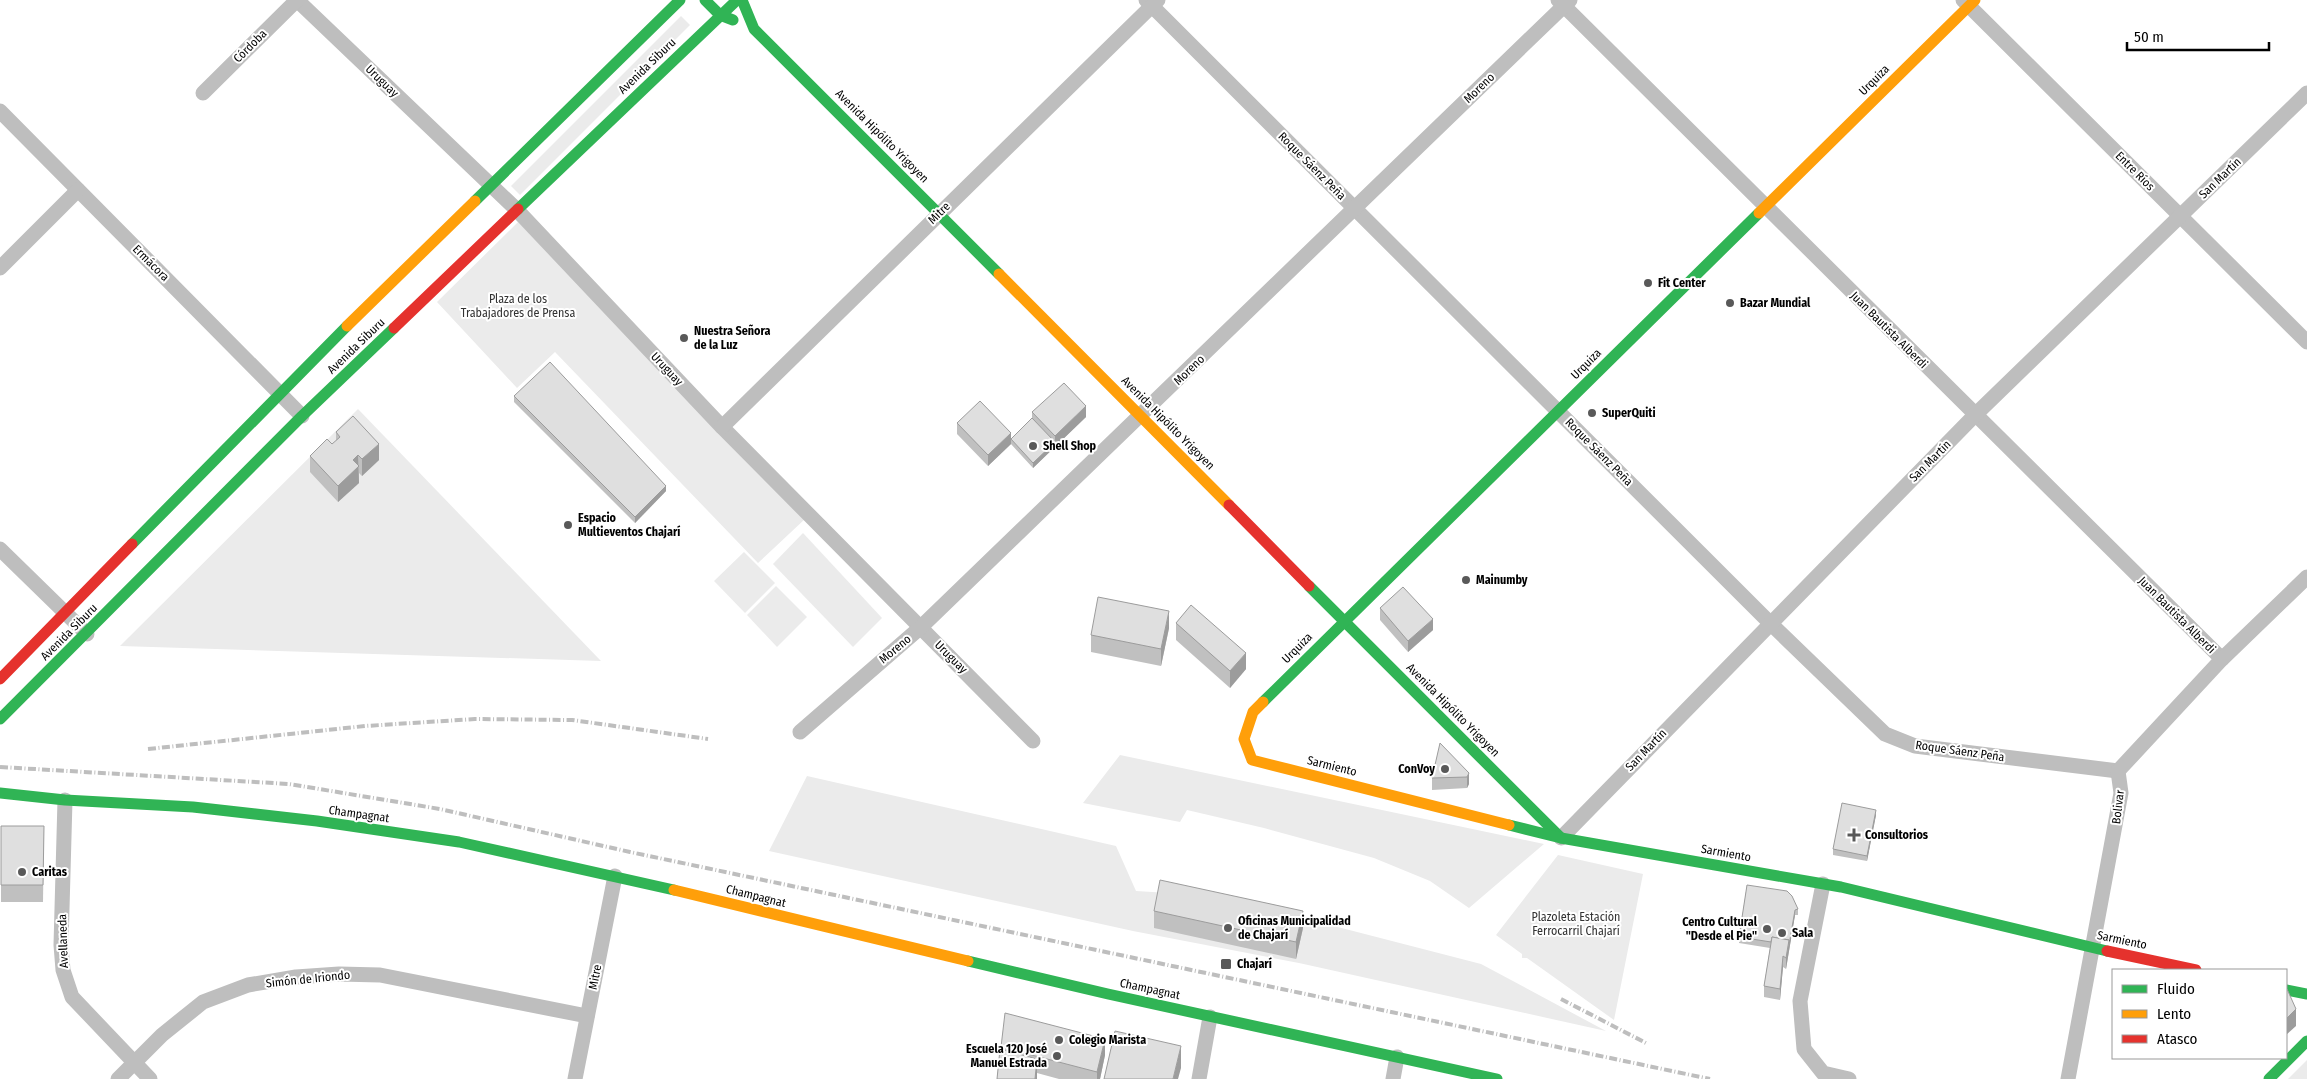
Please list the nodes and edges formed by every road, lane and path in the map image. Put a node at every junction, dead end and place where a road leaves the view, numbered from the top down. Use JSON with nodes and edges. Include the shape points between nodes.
{"nodes":[{"id":1,"x":297,"y":0,"type":"edge"},
{"id":2,"x":680,"y":0,"type":"edge"},
{"id":3,"x":705,"y":0,"type":"edge"},
{"id":4,"x":736,"y":0,"type":"edge"},
{"id":5,"x":742,"y":0,"type":"edge"},
{"id":6,"x":1152,"y":2,"type":"edge"},
{"id":7,"x":1564,"y":2,"type":"edge"},
{"id":8,"x":1969,"y":2,"type":"edge"},
{"id":9,"x":720,"y":15,"type":"junction"},
{"id":10,"x":754,"y":29,"type":"junction"},
{"id":11,"x":203,"y":93,"type":"dead end"},
{"id":12,"x":2307,"y":93,"type":"edge"},
{"id":13,"x":0,"y":111,"type":"edge"},
{"id":14,"x":492,"y":185,"type":"junction"},
{"id":15,"x":78,"y":190,"type":"junction"},
{"id":16,"x":1765,"y":206,"type":"junction"},
{"id":17,"x":516,"y":209,"type":"junction"},
{"id":18,"x":1355,"y":209,"type":"junction"},
{"id":19,"x":939,"y":212,"type":"junction"},
{"id":20,"x":2180,"y":216,"type":"junction"},
{"id":21,"x":0,"y":268,"type":"edge"},
{"id":22,"x":2307,"y":342,"type":"edge"},
{"id":23,"x":280,"y":392,"type":"junction"},
{"id":24,"x":1558,"y":411,"type":"junction"},
{"id":25,"x":1142,"y":415,"type":"junction"},
{"id":26,"x":1975,"y":415,"type":"junction"},
{"id":27,"x":302,"y":416,"type":"junction"},
{"id":28,"x":722,"y":427,"type":"junction"},
{"id":29,"x":0,"y":549,"type":"edge"},
{"id":30,"x":2307,"y":577,"type":"edge"},
{"id":31,"x":62,"y":612,"type":"junction"},
{"id":32,"x":1344,"y":620,"type":"junction"},
{"id":33,"x":1770,"y":623,"type":"junction"},
{"id":34,"x":921,"y":627,"type":"junction"},
{"id":35,"x":87,"y":634,"type":"junction"},
{"id":36,"x":2222,"y":659,"type":"junction"},
{"id":37,"x":0,"y":679,"type":"edge"},
{"id":38,"x":0,"y":719,"type":"edge"},
{"id":39,"x":800,"y":732,"type":"dead end"},
{"id":40,"x":1033,"y":741,"type":"dead end"},
{"id":41,"x":1252,"y":760,"type":"joint"},
{"id":42,"x":2118,"y":771,"type":"junction"},
{"id":43,"x":0,"y":793,"type":"edge"},
{"id":44,"x":65,"y":800,"type":"junction"},
{"id":45,"x":1561,"y":838,"type":"junction"},
{"id":46,"x":614,"y":876,"type":"junction"},
{"id":47,"x":1823,"y":884,"type":"junction"},
{"id":48,"x":2094,"y":948,"type":"junction"},
{"id":49,"x":2191,"y":969,"type":"edge"},
{"id":50,"x":2287,"y":990,"type":"edge"},
{"id":51,"x":2307,"y":994,"type":"edge"},
{"id":52,"x":587,"y":1016,"type":"junction"},
{"id":53,"x":1210,"y":1017,"type":"junction"},
{"id":54,"x":2307,"y":1041,"type":"edge"},
{"id":55,"x":1397,"y":1057,"type":"junction"},
{"id":56,"x":134,"y":1063,"type":"junction"},
{"id":57,"x":579,"y":1078,"type":"edge"},
{"id":58,"x":118,"y":1079,"type":"edge"},
{"id":59,"x":150,"y":1079,"type":"edge"},
{"id":60,"x":1199,"y":1079,"type":"edge"},
{"id":61,"x":1393,"y":1079,"type":"edge"},
{"id":62,"x":1498,"y":1079,"type":"edge"},
{"id":63,"x":1849,"y":1079,"type":"edge"},
{"id":64,"x":2068,"y":1079,"type":"edge"},
{"id":65,"x":2269,"y":1079,"type":"edge"}],
"edges":[{"from":1,"to":11,"type":"street","name":"Córdoba"},
{"from":1,"to":14,"type":"street","name":"Uruguay"},
{"from":2,"to":14,"type":"street","name":"Avenida Siburu"},
{"from":3,"to":9,"type":"street","name":"Avenida Hipólito Yrigoyen"},
{"from":4,"to":9,"type":"street","name":"Avenida Siburu"},
{"from":5,"to":10,"type":"street","name":"Avenida Hipólito Yrigoyen"},
{"from":6,"to":18,"type":"street","name":"Roque Sáenz Peña"},
{"from":6,"to":19,"type":"street","name":"Mitre"},
{"from":7,"to":16,"type":"street","name":"Juan Bautista Alberdi"},
{"from":7,"to":18,"type":"street","name":"Moreno"},
{"from":8,"to":16,"type":"street","name":"Urquiza"},
{"from":8,"to":20,"type":"street","name":"Entre Ríos"},
{"from":9,"to":10,"type":"street","name":"Avenida Hipólito Yrigoyen"},
{"from":9,"to":17,"type":"street","name":"Avenida Siburu"},
{"from":10,"to":19,"type":"street","name":"Avenida Hipólito Yrigoyen"},
{"from":12,"to":20,"type":"street","name":"San Martín"},
{"from":13,"to":15,"type":"street","name":"Ermácora"},
{"from":14,"to":17,"type":"street","name":"Uruguay"},
{"from":14,"to":23,"type":"street","name":"Avenida Siburu"},
{"from":15,"to":21,"type":"street"},
{"from":15,"to":23,"type":"street","name":"Ermácora"},
{"from":16,"to":24,"type":"street","name":"Urquiza"},
{"from":16,"to":26,"type":"street","name":"Juan Bautista Alberdi"},
{"from":17,"to":27,"type":"street","name":"Avenida Siburu"},
{"from":17,"to":28,"type":"street","name":"Uruguay"},
{"from":18,"to":24,"type":"street","name":"Roque Sáenz Peña"},
{"from":18,"to":25,"type":"street","name":"Moreno"},
{"from":19,"to":25,"type":"street","name":"Avenida Hipólito Yrigoyen"},
{"from":19,"to":28,"type":"street","name":"Mitre"},
{"from":20,"to":22,"type":"street","name":"Entre Ríos"},
{"from":20,"to":26,"type":"street","name":"San Martín"},
{"from":23,"to":27,"type":"street","name":"Ermácora"},
{"from":23,"to":31,"type":"street","name":"Avenida Siburu"},
{"from":24,"to":32,"type":"street","name":"Urquiza"},
{"from":24,"to":33,"type":"street","name":"Roque Sáenz Peña"},
{"from":25,"to":32,"type":"street","name":"Avenida Hipólito Yrigoyen"},
{"from":25,"to":34,"type":"street","name":"Moreno"},
{"from":26,"to":33,"type":"street","name":"San Martín"},
{"from":26,"to":36,"type":"street","name":"Juan Bautista Alberdi"},
{"from":27,"to":35,"type":"street","name":"Avenida Siburu"},
{"from":28,"to":34,"type":"street","name":"Uruguay"},
{"from":29,"to":31,"type":"street"},
{"from":30,"to":36,"type":"street","name":"Bolivar"},
{"from":31,"to":35,"type":"street"},
{"from":31,"to":37,"type":"street","name":"Avenida Siburu"},
{"from":32,"to":41,"type":"street","name":"Urquiza","via":[[1253,712],[1244,739]]},
{"from":32,"to":45,"type":"street","name":"Avenida Hipólito Yrigoyen"},
{"from":33,"to":42,"type":"street","name":"Roque Sáenz Peña","via":[[1885,734],[1915,746]]},
{"from":33,"to":45,"type":"street","name":"San Martín"},
{"from":34,"to":39,"type":"street","name":"Moreno"},
{"from":34,"to":40,"type":"street","name":"Uruguay"},
{"from":35,"to":38,"type":"street","name":"Avenida Siburu"},
{"from":36,"to":42,"type":"street","name":"Bolivar"},
{"from":41,"to":45,"type":"street","name":"Sarmiento"},
{"from":42,"to":48,"type":"street","name":"Bolivar","via":[[2122,793]]},
{"from":43,"to":44,"type":"street","name":"Champagnat"},
{"from":44,"to":46,"type":"street","name":"Champagnat","via":[[194,807],[317,821],[459,842]]},
{"from":44,"to":56,"type":"street","name":"Avellaneda","via":[[63,970],[72,997]]},
{"from":45,"to":47,"type":"street","name":"Sarmiento"},
{"from":46,"to":52,"type":"street","name":"Mitre"},
{"from":46,"to":53,"type":"street","name":"Champagnat"},
{"from":47,"to":48,"type":"street","name":"Sarmiento"},
{"from":47,"to":63,"type":"street","via":[[1800,1001],[1804,1049],[1823,1073]]},
{"from":48,"to":49,"type":"street","name":"Sarmiento"},
{"from":48,"to":64,"type":"street","name":"Bolivar"},
{"from":50,"to":51,"type":"street"},
{"from":52,"to":56,"type":"street","name":"Simón de Iriondo","via":[[380,974],[296,977],[248,986],[203,1002]]},
{"from":52,"to":57,"type":"street","name":"Mitre"},
{"from":53,"to":55,"type":"street","name":"Champagnat"},
{"from":53,"to":60,"type":"street"},
{"from":54,"to":65,"type":"street"},
{"from":55,"to":61,"type":"street"},
{"from":55,"to":62,"type":"street","name":"Champagnat"},
{"from":56,"to":58,"type":"street","name":"Simón de Iriondo"},
{"from":56,"to":59,"type":"street","name":"Avellaneda"}]}
